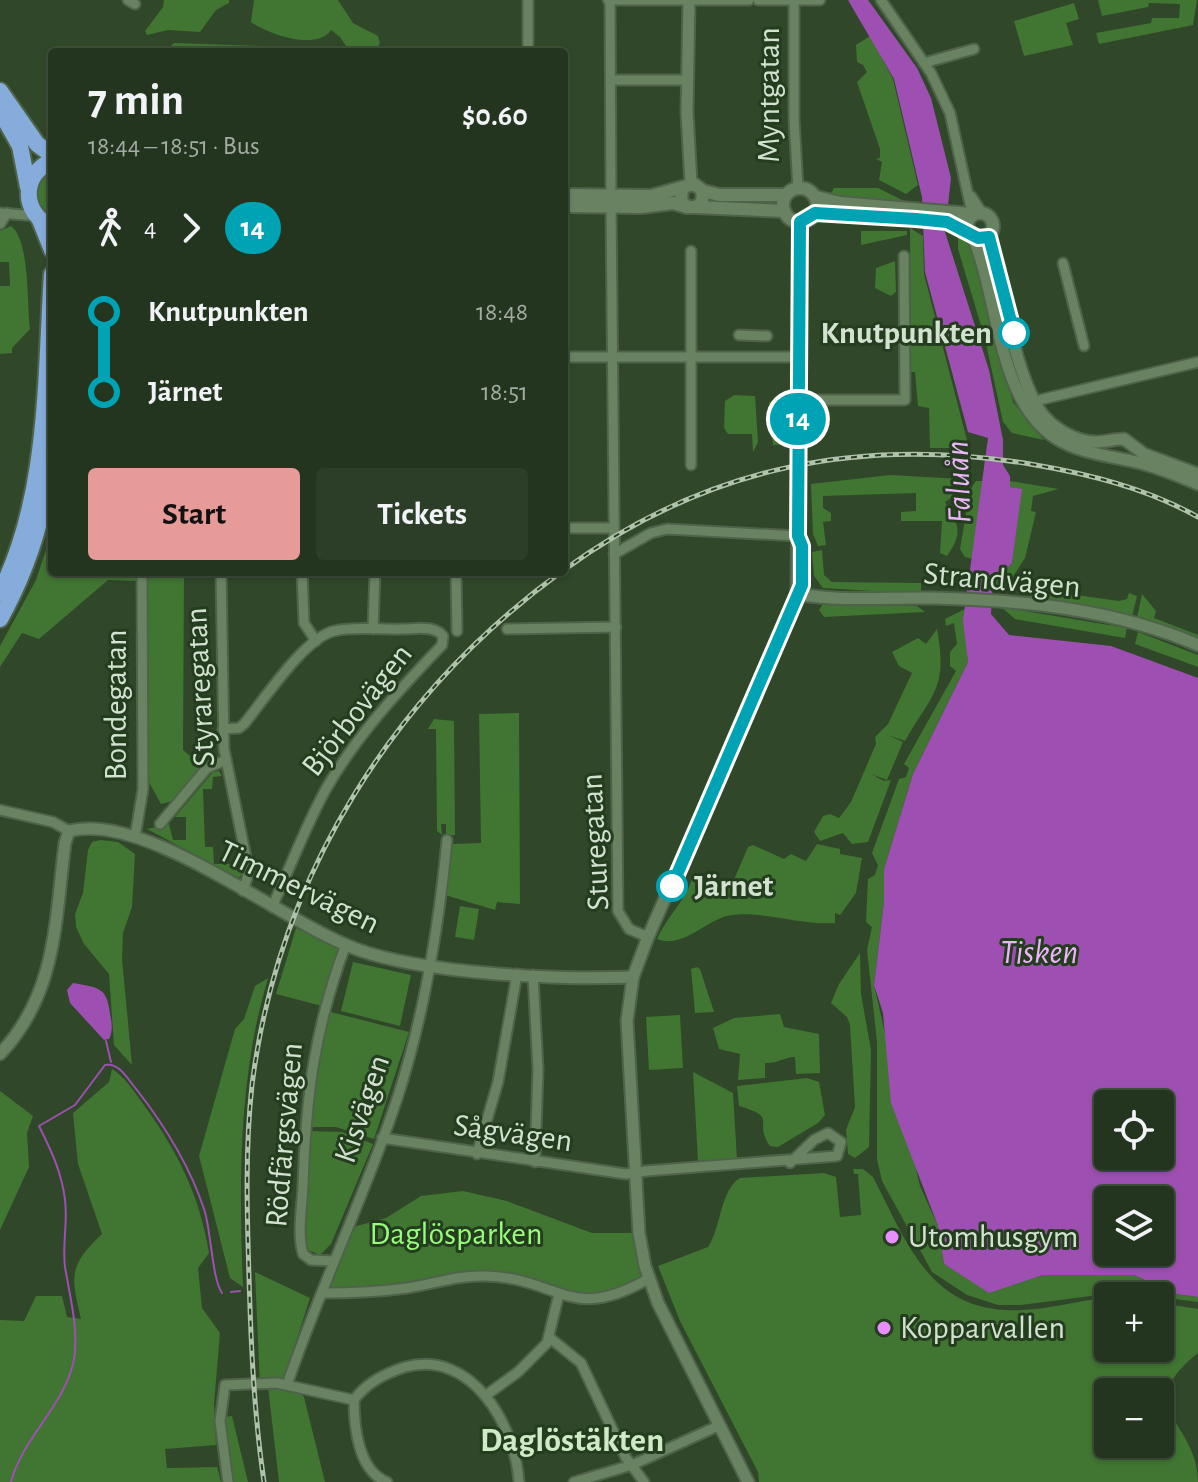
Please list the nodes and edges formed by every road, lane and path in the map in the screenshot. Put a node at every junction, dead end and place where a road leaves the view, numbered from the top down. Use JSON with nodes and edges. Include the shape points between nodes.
{"nodes":[{"id":1,"x":528,"y":0,"type":"edge"},
{"id":2,"x":609,"y":0,"type":"edge"},
{"id":3,"x":689,"y":0,"type":"edge"},
{"id":4,"x":749,"y":0,"type":"edge"},
{"id":5,"x":758,"y":0,"type":"edge"},
{"id":6,"x":820,"y":0,"type":"edge"},
{"id":7,"x":881,"y":0,"type":"edge"},
{"id":8,"x":779,"y":1,"type":"edge"},
{"id":9,"x":794,"y":1,"type":"edge"},
{"id":10,"x":528,"y":48,"type":"edge"},
{"id":11,"x":974,"y":49,"type":"dead end"},
{"id":12,"x":924,"y":63,"type":"junction"},
{"id":13,"x":611,"y":80,"type":"junction"},
{"id":14,"x":686,"y":80,"type":"junction"},
{"id":15,"x":0,"y":91,"type":"edge"},
{"id":16,"x":0,"y":111,"type":"edge"},
{"id":17,"x":48,"y":154,"type":"edge"},
{"id":18,"x":48,"y":161,"type":"edge"},
{"id":19,"x":686,"y":187,"type":"junction"},
{"id":20,"x":798,"y":188,"type":"junction"},
{"id":21,"x":703,"y":191,"type":"junction"},
{"id":22,"x":28,"y":192,"type":"junction"},
{"id":23,"x":786,"y":195,"type":"junction"},
{"id":24,"x":568,"y":196,"type":"edge"},
{"id":25,"x":816,"y":197,"type":"junction"},
{"id":26,"x":611,"y":201,"type":"junction"},
{"id":27,"x":568,"y":206,"type":"edge"},
{"id":28,"x":692,"y":207,"type":"junction"},
{"id":29,"x":784,"y":211,"type":"junction"},
{"id":30,"x":3,"y":213,"type":"edge"},
{"id":31,"x":815,"y":213,"type":"junction"},
{"id":32,"x":916,"y":214,"type":"junction"},
{"id":33,"x":975,"y":214,"type":"junction"},
{"id":34,"x":947,"y":217,"type":"junction"},
{"id":35,"x":43,"y":221,"type":"edge"},
{"id":36,"x":800,"y":222,"type":"junction"},
{"id":37,"x":0,"y":224,"type":"edge"},
{"id":38,"x":971,"y":232,"type":"junction"},
{"id":39,"x":989,"y":237,"type":"junction"},
{"id":40,"x":691,"y":251,"type":"dead end"},
{"id":41,"x":904,"y":256,"type":"dead end"},
{"id":42,"x":1063,"y":263,"type":"dead end"},
{"id":43,"x":48,"y":325,"type":"edge"},
{"id":44,"x":739,"y":335,"type":"dead end"},
{"id":45,"x":767,"y":336,"type":"dead end"},
{"id":46,"x":1084,"y":346,"type":"dead end"},
{"id":47,"x":568,"y":357,"type":"edge"},
{"id":48,"x":611,"y":357,"type":"junction"},
{"id":49,"x":798,"y":357,"type":"junction"},
{"id":50,"x":689,"y":358,"type":"junction"},
{"id":51,"x":1198,"y":362,"type":"edge"},
{"id":52,"x":799,"y":400,"type":"junction"},
{"id":53,"x":1029,"y":402,"type":"junction"},
{"id":54,"x":1116,"y":440,"type":"junction"},
{"id":55,"x":1115,"y":459,"type":"junction"},
{"id":56,"x":691,"y":465,"type":"dead end"},
{"id":57,"x":1198,"y":474,"type":"edge"},
{"id":58,"x":48,"y":483,"type":"edge"},
{"id":59,"x":1198,"y":484,"type":"edge"},
{"id":60,"x":568,"y":528,"type":"edge"},
{"id":61,"x":613,"y":528,"type":"junction"},
{"id":62,"x":798,"y":536,"type":"junction"},
{"id":63,"x":614,"y":554,"type":"junction"},
{"id":64,"x":142,"y":576,"type":"edge"},
{"id":65,"x":221,"y":576,"type":"edge"},
{"id":66,"x":302,"y":576,"type":"edge"},
{"id":67,"x":375,"y":576,"type":"edge"},
{"id":68,"x":456,"y":576,"type":"edge"},
{"id":69,"x":0,"y":593,"type":"edge"},
{"id":70,"x":797,"y":594,"type":"junction"},
{"id":71,"x":0,"y":619,"type":"edge"},
{"id":72,"x":616,"y":627,"type":"junction"},
{"id":73,"x":373,"y":629,"type":"junction"},
{"id":74,"x":507,"y":629,"type":"dead end"},
{"id":75,"x":457,"y":631,"type":"dead end"},
{"id":76,"x":316,"y":641,"type":"junction"},
{"id":77,"x":1198,"y":645,"type":"edge"},
{"id":78,"x":223,"y":729,"type":"junction"},
{"id":79,"x":226,"y":760,"type":"junction"},
{"id":80,"x":0,"y":810,"type":"edge"},
{"id":81,"x":160,"y":824,"type":"dead end"},
{"id":82,"x":69,"y":831,"type":"junction"},
{"id":83,"x":135,"y":837,"type":"junction"},
{"id":84,"x":447,"y":840,"type":"dead end"},
{"id":85,"x":243,"y":891,"type":"junction"},
{"id":86,"x":272,"y":907,"type":"junction"},
{"id":87,"x":648,"y":937,"type":"junction"},
{"id":88,"x":346,"y":944,"type":"junction"},
{"id":89,"x":429,"y":964,"type":"junction"},
{"id":90,"x":517,"y":974,"type":"junction"},
{"id":91,"x":533,"y":975,"type":"junction"},
{"id":92,"x":633,"y":977,"type":"junction"},
{"id":93,"x":0,"y":1054,"type":"edge"},
{"id":94,"x":382,"y":1138,"type":"junction"},
{"id":95,"x":477,"y":1154,"type":"junction"},
{"id":96,"x":535,"y":1162,"type":"junction"},
{"id":97,"x":790,"y":1163,"type":"junction"},
{"id":98,"x":637,"y":1173,"type":"junction"},
{"id":99,"x":333,"y":1261,"type":"junction"},
{"id":100,"x":648,"y":1279,"type":"junction"},
{"id":101,"x":322,"y":1293,"type":"junction"},
{"id":102,"x":559,"y":1294,"type":"junction"},
{"id":103,"x":550,"y":1338,"type":"junction"},
{"id":104,"x":287,"y":1385,"type":"junction"},
{"id":105,"x":485,"y":1396,"type":"junction"},
{"id":106,"x":354,"y":1400,"type":"junction"},
{"id":107,"x":718,"y":1426,"type":"junction"},
{"id":108,"x":632,"y":1465,"type":"junction"},
{"id":109,"x":228,"y":1482,"type":"edge"},
{"id":110,"x":387,"y":1482,"type":"edge"},
{"id":111,"x":519,"y":1482,"type":"edge"},
{"id":112,"x":574,"y":1482,"type":"edge"},
{"id":113,"x":644,"y":1482,"type":"edge"},
{"id":114,"x":748,"y":1482,"type":"edge"}],
"edges":[{"from":1,"to":10,"type":"street"},
{"from":2,"to":3,"type":"street"},
{"from":2,"to":13,"type":"street","name":"Sturegatan"},
{"from":3,"to":4,"type":"street"},
{"from":3,"to":14,"type":"street"},
{"from":5,"to":8,"type":"street"},
{"from":6,"to":9,"type":"street"},
{"from":7,"to":12,"type":"street"},
{"from":8,"to":9,"type":"street"},
{"from":9,"to":20,"type":"street","name":"Myntgatan"},
{"from":11,"to":12,"type":"street"},
{"from":12,"to":33,"type":"street","via":[[950,113]]},
{"from":13,"to":14,"type":"street"},
{"from":13,"to":26,"type":"street","name":"Sturegatan"},
{"from":14,"to":19,"type":"street"},
{"from":15,"to":17,"type":"highway"},
{"from":16,"to":22,"type":"highway","via":[[20,146]]},
{"from":18,"to":22,"type":"highway"},
{"from":19,"to":21,"type":"main road"},
{"from":19,"to":26,"type":"main road"},
{"from":19,"to":28,"type":"main road","via":[[681,201]]},
{"from":20,"to":23,"type":"main road"},
{"from":20,"to":25,"type":"main road"},
{"from":21,"to":23,"type":"main road"},
{"from":21,"to":28,"type":"main road","via":[[704,199]]},
{"from":22,"to":30,"type":"street"},
{"from":22,"to":35,"type":"highway"},
{"from":23,"to":29,"type":"main road"},
{"from":24,"to":26,"type":"main road"},
{"from":25,"to":31,"type":"main road"},
{"from":25,"to":32,"type":"main road"},
{"from":26,"to":27,"type":"main road"},
{"from":26,"to":28,"type":"main road"},
{"from":26,"to":48,"type":"street","name":"Sturegatan"},
{"from":28,"to":29,"type":"main road"},
{"from":29,"to":36,"type":"main road"},
{"from":30,"to":35,"type":"street"},
{"from":30,"to":37,"type":"street"},
{"from":31,"to":32,"type":"main road"},
{"from":31,"to":36,"type":"main road"},
{"from":32,"to":34,"type":"main road"},
{"from":33,"to":34,"type":"main road"},
{"from":33,"to":38,"type":"main road","via":[[966,222]]},
{"from":33,"to":39,"type":"main road","via":[[992,223]]},
{"from":34,"to":38,"type":"main road"},
{"from":36,"to":49,"type":"street"},
{"from":38,"to":39,"type":"main road"},
{"from":38,"to":53,"type":"street","via":[[1015,389]]},
{"from":39,"to":53,"type":"street"},
{"from":40,"to":50,"type":"street"},
{"from":41,"to":52,"type":"street","via":[[905,400]]},
{"from":42,"to":46,"type":"street"},
{"from":43,"to":69,"type":"highway","via":[[36,479],[19,549]]},
{"from":44,"to":45,"type":"street"},
{"from":47,"to":48,"type":"street"},
{"from":48,"to":50,"type":"street"},
{"from":48,"to":61,"type":"street","name":"Sturegatan"},
{"from":49,"to":50,"type":"street"},
{"from":49,"to":52,"type":"street"},
{"from":50,"to":56,"type":"street"},
{"from":51,"to":53,"type":"street"},
{"from":52,"to":62,"type":"street"},
{"from":53,"to":54,"type":"street","via":[[1064,433],[1093,443]]},
{"from":53,"to":55,"type":"street","via":[[1040,427],[1061,441]]},
{"from":54,"to":55,"type":"street","via":[[1110,450]]},
{"from":54,"to":57,"type":"street","via":[[1127,440],[1144,454]]},
{"from":55,"to":59,"type":"street"},
{"from":58,"to":71,"type":"highway","via":[[31,552]]},
{"from":60,"to":61,"type":"street"},
{"from":61,"to":63,"type":"street","name":"Sturegatan"},
{"from":62,"to":63,"type":"street","via":[[667,529]]},
{"from":62,"to":70,"type":"street","via":[[803,575]]},
{"from":63,"to":72,"type":"street","name":"Sturegatan"},
{"from":64,"to":83,"type":"street","name":"Bondegatan","via":[[143,789]]},
{"from":65,"to":78,"type":"street","name":"Styraregatan"},
{"from":66,"to":76,"type":"street","via":[[304,623]]},
{"from":67,"to":73,"type":"street"},
{"from":68,"to":75,"type":"street"},
{"from":70,"to":77,"type":"street","name":"Strandvägen","via":[[997,601],[1114,617]]},
{"from":70,"to":87,"type":"street"},
{"from":72,"to":74,"type":"street"},
{"from":72,"to":87,"type":"street","name":"Sturegatan","via":[[618,911],[624,924]]},
{"from":73,"to":76,"type":"street","via":[[335,631]]},
{"from":73,"to":86,"type":"street","name":"Björbovägen","via":[[421,629],[442,634],[442,645],[403,684],[334,777]]},
{"from":76,"to":78,"type":"street","via":[[244,724]]},
{"from":78,"to":79,"type":"street","name":"Styraregatan"},
{"from":79,"to":81,"type":"street","via":[[207,768]]},
{"from":79,"to":85,"type":"street","name":"Styraregatan","via":[[249,872]]},
{"from":80,"to":82,"type":"street","name":"Timmervägen"},
{"from":82,"to":83,"type":"street","name":"Timmervägen","via":[[87,827]]},
{"from":82,"to":93,"type":"street","via":[[46,983]]},
{"from":83,"to":85,"type":"street","name":"Timmervägen"},
{"from":84,"to":89,"type":"street","name":"Kisvägen"},
{"from":85,"to":86,"type":"street","name":"Timmervägen"},
{"from":86,"to":88,"type":"street","name":"Timmervägen"},
{"from":87,"to":92,"type":"street","name":"Sturegatan"},
{"from":88,"to":89,"type":"street","name":"Timmervägen"},
{"from":88,"to":99,"type":"street","name":"Rödfärgsvägen","via":[[310,1066],[302,1189],[303,1254],[311,1260]]},
{"from":89,"to":90,"type":"street","name":"Timmervägen"},
{"from":89,"to":94,"type":"street","name":"Kisvägen","via":[[408,1064]]},
{"from":90,"to":91,"type":"street","name":"Timmervägen"},
{"from":90,"to":95,"type":"street","via":[[498,1082]]},
{"from":91,"to":92,"type":"street","name":"Timmervägen"},
{"from":91,"to":96,"type":"street"},
{"from":92,"to":98,"type":"street","name":"Sturegatan","via":[[627,1021]]},
{"from":94,"to":95,"type":"street","name":"Sågvägen"},
{"from":94,"to":99,"type":"street","name":"Kisvägen"},
{"from":95,"to":96,"type":"street","name":"Sågvägen"},
{"from":96,"to":98,"type":"street","name":"Sågvägen"},
{"from":97,"to":97,"type":"street","name":"Sågvägen","via":[[828,1133],[841,1142],[840,1153],[832,1159]]},
{"from":97,"to":98,"type":"street","name":"Sågvägen"},
{"from":98,"to":100,"type":"street","name":"Sturegatan","via":[[639,1233]]},
{"from":99,"to":101,"type":"street","name":"Kisvägen"},
{"from":100,"to":102,"type":"street","via":[[599,1300]]},
{"from":100,"to":107,"type":"street","name":"Sturegatan"},
{"from":101,"to":102,"type":"street","via":[[386,1291],[485,1276],[528,1281]]},
{"from":101,"to":104,"type":"street","name":"Kisvägen"},
{"from":102,"to":103,"type":"street"},
{"from":103,"to":105,"type":"street"},
{"from":103,"to":108,"type":"street","via":[[581,1363]]},
{"from":104,"to":106,"type":"street"},
{"from":104,"to":109,"type":"street","via":[[225,1385],[220,1421]]},
{"from":105,"to":106,"type":"street","via":[[457,1371],[430,1363],[388,1373]]},
{"from":105,"to":111,"type":"street","via":[[512,1451]]},
{"from":106,"to":110,"type":"street","via":[[362,1455],[374,1474]]},
{"from":107,"to":108,"type":"street"},
{"from":107,"to":114,"type":"street","name":"Sturegatan"},
{"from":108,"to":112,"type":"street"},
{"from":108,"to":113,"type":"street"}]}
